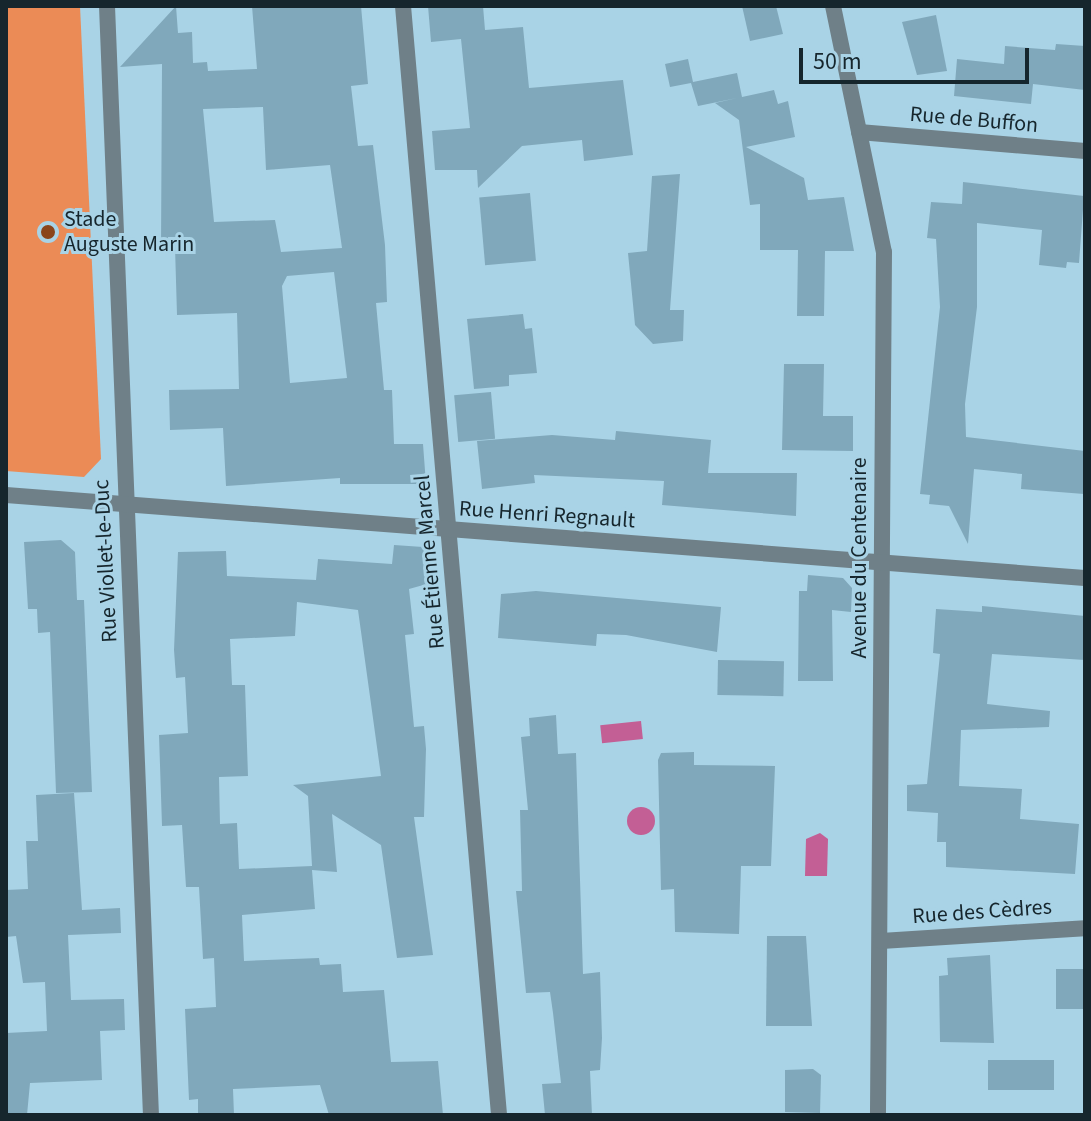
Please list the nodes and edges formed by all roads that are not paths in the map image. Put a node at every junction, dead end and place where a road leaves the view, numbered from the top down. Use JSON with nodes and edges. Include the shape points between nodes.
{"nodes":[{"id":1,"x":107,"y":6,"type":"edge"},
{"id":2,"x":403,"y":6,"type":"edge"},
{"id":3,"x":833,"y":6,"type":"edge"},
{"id":4,"x":859,"y":132,"type":"junction"},
{"id":5,"x":1085,"y":151,"type":"edge"},
{"id":6,"x":6,"y":495,"type":"edge"},
{"id":7,"x":126,"y":505,"type":"junction"},
{"id":8,"x":450,"y":531,"type":"junction"},
{"id":9,"x":881,"y":561,"type":"junction"},
{"id":10,"x":1085,"y":578,"type":"edge"},
{"id":11,"x":1085,"y":928,"type":"edge"},
{"id":12,"x":881,"y":941,"type":"junction"},
{"id":13,"x":151,"y":1115,"type":"edge"},
{"id":14,"x":499,"y":1115,"type":"edge"},
{"id":15,"x":878,"y":1115,"type":"edge"}],
"edges":[{"from":1,"to":7,"type":"street","name":"Rue Viollet-le-Duc"},
{"from":2,"to":8,"type":"street","name":"Rue Étienne Marcel"},
{"from":3,"to":4,"type":"street","name":"Avenue du Centenaire"},
{"from":4,"to":5,"type":"street","name":"Rue de Buffon"},
{"from":4,"to":9,"type":"street","name":"Avenue du Centenaire","via":[[884,252]]},
{"from":6,"to":7,"type":"street","name":"Rue Henri Regnault"},
{"from":7,"to":8,"type":"street","name":"Rue Henri Regnault"},
{"from":7,"to":13,"type":"street","name":"Rue Viollet-le-Duc"},
{"from":8,"to":9,"type":"street","name":"Rue Henri Regnault"},
{"from":8,"to":14,"type":"street","name":"Rue Étienne Marcel"},
{"from":9,"to":10,"type":"street","name":"Rue Henri Regnault"},
{"from":9,"to":12,"type":"street","name":"Avenue du Centenaire"},
{"from":11,"to":12,"type":"street","name":"Rue des Cèdres"},
{"from":12,"to":15,"type":"street","name":"Avenue du Centenaire"}]}
